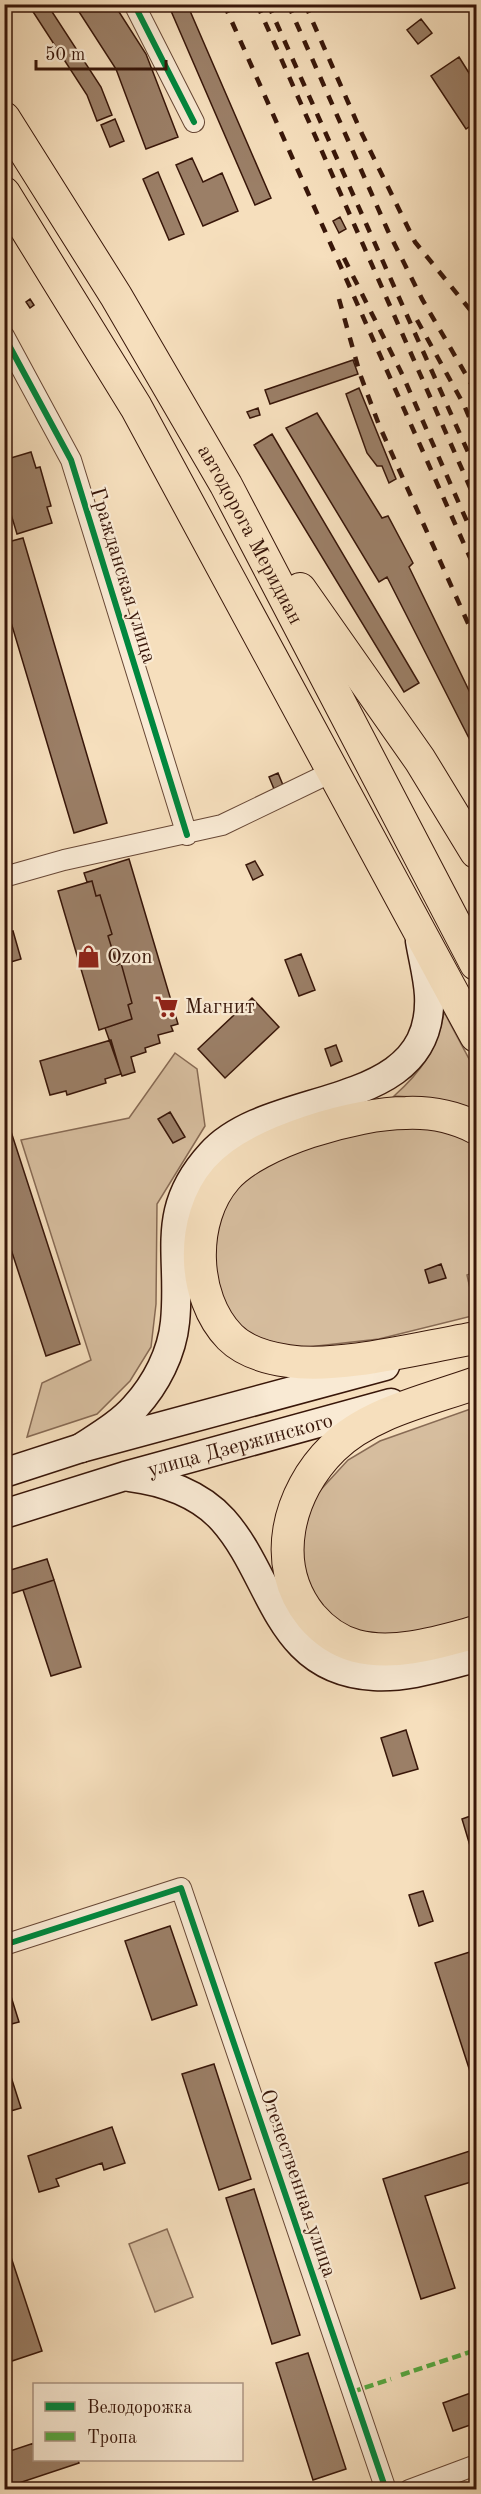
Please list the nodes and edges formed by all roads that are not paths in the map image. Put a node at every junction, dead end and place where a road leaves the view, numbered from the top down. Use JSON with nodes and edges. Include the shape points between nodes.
{"nodes":[{"id":1,"x":134,"y":4,"type":"edge"},
{"id":2,"x":4,"y":118,"type":"edge"},
{"id":3,"x":194,"y":122,"type":"dead end"},
{"id":4,"x":4,"y":193,"type":"edge"},
{"id":5,"x":4,"y":336,"type":"edge"},
{"id":6,"x":226,"y":485,"type":"junction"},
{"id":7,"x":334,"y":771,"type":"junction"},
{"id":8,"x":187,"y":835,"type":"junction"},
{"id":9,"x":477,"y":852,"type":"edge"},
{"id":10,"x":4,"y":877,"type":"edge"},
{"id":11,"x":417,"y":927,"type":"junction"},
{"id":12,"x":477,"y":964,"type":"edge"},
{"id":13,"x":477,"y":1036,"type":"edge"},
{"id":14,"x":477,"y":1128,"type":"edge"},
{"id":15,"x":477,"y":1340,"type":"edge"},
{"id":16,"x":477,"y":1381,"type":"edge"},
{"id":17,"x":81,"y":1448,"type":"junction"},
{"id":18,"x":4,"y":1473,"type":"edge"},
{"id":19,"x":125,"y":1476,"type":"junction"},
{"id":20,"x":4,"y":1514,"type":"edge"},
{"id":21,"x":477,"y":1632,"type":"edge"},
{"id":22,"x":477,"y":1658,"type":"edge"},
{"id":23,"x":4,"y":1945,"type":"edge"},
{"id":24,"x":477,"y":2465,"type":"edge"},
{"id":25,"x":386,"y":2490,"type":"edge"},
{"id":26,"x":409,"y":2490,"type":"edge"}],
"edges":[{"from":1,"to":3,"type":"street"},
{"from":2,"to":6,"type":"main road","name":"автодорога Меридиан","via":[[104,277]]},
{"from":4,"to":7,"type":"main road","name":"автодорога Меридиан","via":[[136,407]]},
{"from":5,"to":8,"type":"street","name":"Гражданская улица","via":[[71,460]]},
{"from":6,"to":9,"type":"main road","via":[[399,729]]},
{"from":6,"to":12,"type":"main road","name":"автодорога Меридиан"},
{"from":7,"to":8,"type":"street","via":[[243,817]]},
{"from":7,"to":11,"type":"main road","name":"автодорога Меридиан"},
{"from":8,"to":10,"type":"street","via":[[75,857]]},
{"from":11,"to":13,"type":"main road","name":"автодорога Меридиан"},
{"from":11,"to":17,"type":"main road","via":[[429,996],[416,1050],[403,1066],[377,1082],[246,1126],[227,1138],[198,1168],[176,1221],[175,1322],[163,1364],[151,1387],[128,1415]]},
{"from":14,"to":15,"type":"main road","via":[[447,1116],[405,1113],[354,1121],[279,1142],[239,1164],[225,1178],[204,1216],[201,1247],[203,1279],[215,1316],[231,1338],[265,1357],[309,1363]]},
{"from":15,"to":17,"type":"main road","name":"улица Дзержинского"},
{"from":16,"to":19,"type":"main road","name":"улица Дзержинского"},
{"from":16,"to":21,"type":"main road","via":[[377,1419],[347,1436],[321,1461],[304,1485],[287,1545],[290,1573],[301,1603],[336,1638],[365,1648],[396,1649]]},
{"from":17,"to":18,"type":"main road","name":"улица Дзержинского"},
{"from":19,"to":20,"type":"main road","name":"улица Дзержинского"},
{"from":19,"to":22,"type":"main road","via":[[166,1485],[218,1515],[234,1534],[285,1626],[325,1663],[354,1674],[394,1676]]},
{"from":23,"to":25,"type":"street","name":"Отечественная улица","via":[[181,1887]]},
{"from":24,"to":26,"type":"street"}]}
